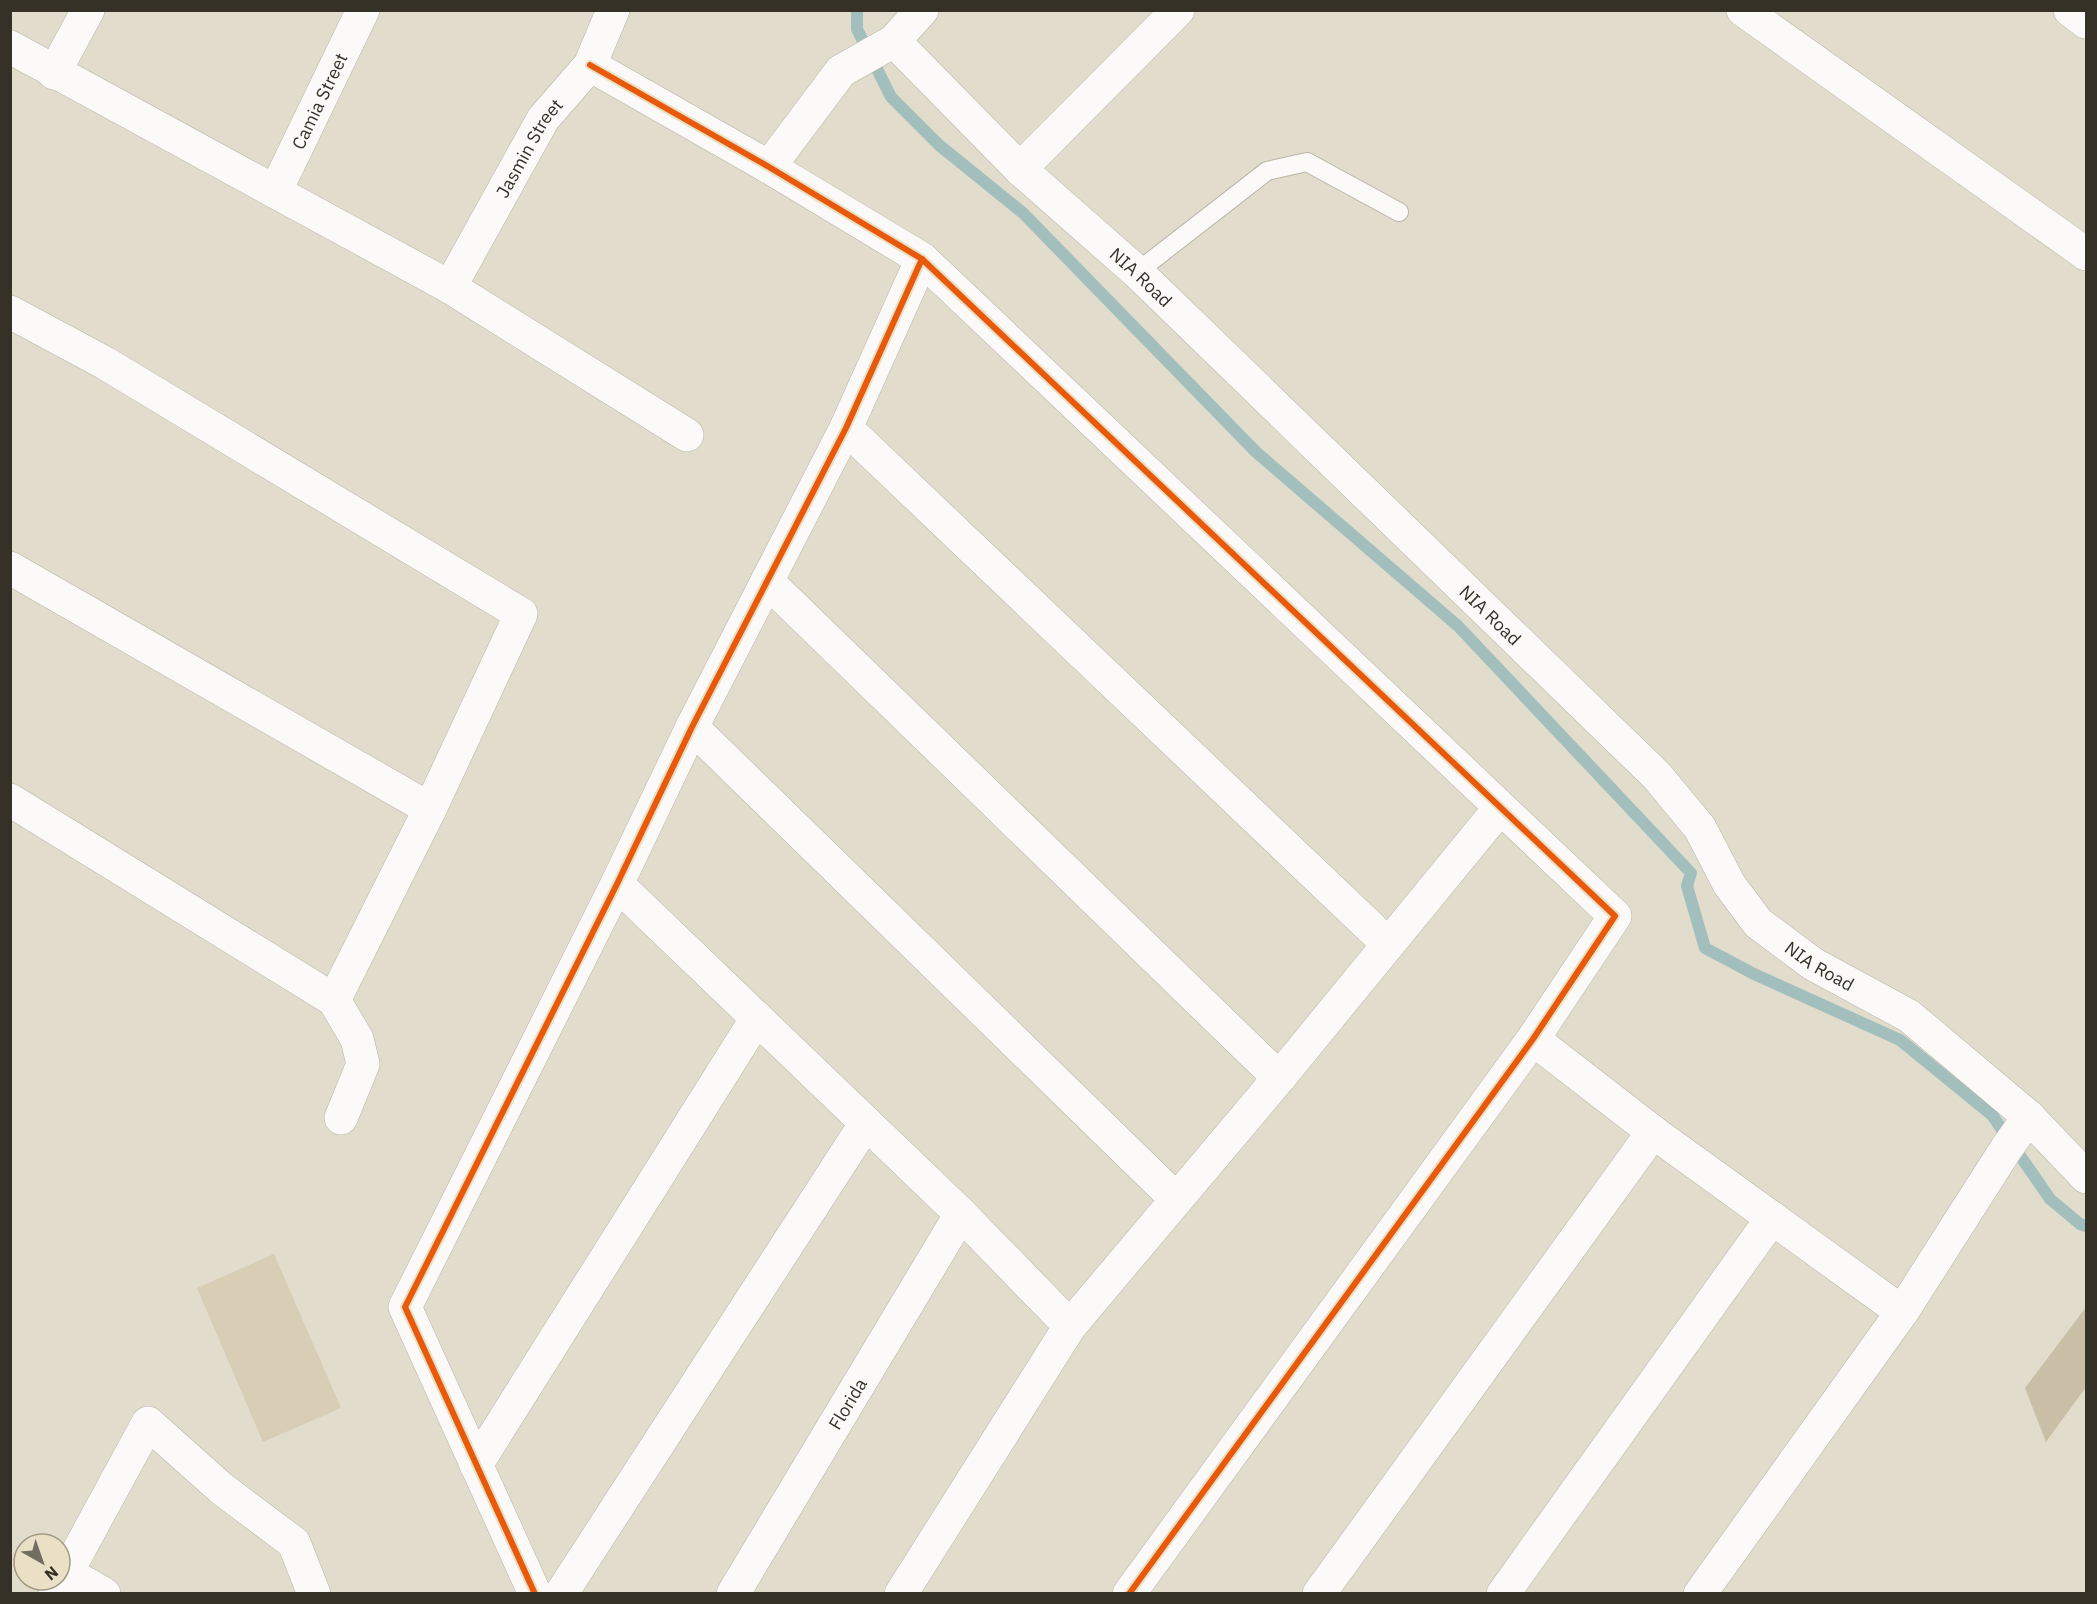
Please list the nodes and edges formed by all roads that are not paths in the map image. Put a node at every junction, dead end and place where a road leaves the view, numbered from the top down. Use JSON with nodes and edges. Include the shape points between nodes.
{"nodes":[{"id":1,"x":88,"y":10,"type":"edge"},
{"id":2,"x":363,"y":10,"type":"edge"},
{"id":3,"x":613,"y":10,"type":"edge"},
{"id":4,"x":922,"y":10,"type":"edge"},
{"id":5,"x":1178,"y":10,"type":"edge"},
{"id":6,"x":1743,"y":10,"type":"edge"},
{"id":7,"x":2070,"y":10,"type":"edge"},
{"id":8,"x":2086,"y":22,"type":"edge"},
{"id":9,"x":894,"y":41,"type":"junction"},
{"id":10,"x":10,"y":47,"type":"edge"},
{"id":11,"x":590,"y":65,"type":"junction"},
{"id":12,"x":54,"y":73,"type":"junction"},
{"id":13,"x":769,"y":167,"type":"junction"},
{"id":14,"x":1020,"y":169,"type":"junction"},
{"id":15,"x":276,"y":190,"type":"junction"},
{"id":16,"x":1399,"y":212,"type":"dead end"},
{"id":17,"x":2086,"y":254,"type":"edge"},
{"id":18,"x":922,"y":259,"type":"junction"},
{"id":19,"x":1137,"y":272,"type":"junction"},
{"id":20,"x":450,"y":287,"type":"junction"},
{"id":21,"x":10,"y":312,"type":"edge"},
{"id":22,"x":846,"y":428,"type":"junction"},
{"id":23,"x":687,"y":435,"type":"dead end"},
{"id":24,"x":10,"y":568,"type":"edge"},
{"id":25,"x":767,"y":581,"type":"junction"},
{"id":26,"x":692,"y":727,"type":"junction"},
{"id":27,"x":10,"y":800,"type":"edge"},
{"id":28,"x":430,"y":808,"type":"junction"},
{"id":29,"x":1500,"y":808,"type":"junction"},
{"id":30,"x":617,"y":884,"type":"junction"},
{"id":31,"x":1388,"y":944,"type":"junction"},
{"id":32,"x":334,"y":1000,"type":"junction"},
{"id":33,"x":757,"y":1018,"type":"junction"},
{"id":34,"x":1533,"y":1039,"type":"junction"},
{"id":35,"x":1279,"y":1078,"type":"junction"},
{"id":36,"x":341,"y":1118,"type":"dead end"},
{"id":37,"x":866,"y":1123,"type":"junction"},
{"id":38,"x":1653,"y":1132,"type":"junction"},
{"id":39,"x":2018,"y":1132,"type":"junction"},
{"id":40,"x":2086,"y":1177,"type":"edge"},
{"id":41,"x":1176,"y":1199,"type":"junction"},
{"id":42,"x":961,"y":1214,"type":"junction"},
{"id":43,"x":1772,"y":1218,"type":"junction"},
{"id":44,"x":1902,"y":1312,"type":"junction"},
{"id":45,"x":1070,"y":1326,"type":"junction"},
{"id":46,"x":476,"y":1465,"type":"junction"},
{"id":47,"x":72,"y":1561,"type":"edge"},
{"id":48,"x":72,"y":1586,"type":"edge"},
{"id":49,"x":104,"y":1593,"type":"edge"},
{"id":50,"x":314,"y":1593,"type":"edge"},
{"id":51,"x":535,"y":1593,"type":"edge"},
{"id":52,"x":561,"y":1593,"type":"edge"},
{"id":53,"x":733,"y":1593,"type":"edge"},
{"id":54,"x":901,"y":1593,"type":"edge"},
{"id":55,"x":1129,"y":1593,"type":"edge"},
{"id":56,"x":1319,"y":1593,"type":"edge"},
{"id":57,"x":1503,"y":1593,"type":"edge"},
{"id":58,"x":1700,"y":1593,"type":"edge"}],
"edges":[{"from":1,"to":12,"type":"street"},
{"from":2,"to":15,"type":"street","name":"Camia Street"},
{"from":3,"to":11,"type":"street","name":"Jasmin Street"},
{"from":4,"to":9,"type":"street"},
{"from":5,"to":14,"type":"street"},
{"from":6,"to":17,"type":"street"},
{"from":7,"to":8,"type":"street"},
{"from":9,"to":13,"type":"street","via":[[841,71]]},
{"from":9,"to":14,"type":"street","name":"NIA Road"},
{"from":10,"to":12,"type":"street"},
{"from":11,"to":13,"type":"street"},
{"from":11,"to":20,"type":"street","name":"Jasmin Street","via":[[543,119]]},
{"from":12,"to":15,"type":"street"},
{"from":13,"to":18,"type":"street"},
{"from":14,"to":19,"type":"street","name":"NIA Road"},
{"from":15,"to":20,"type":"street"},
{"from":16,"to":19,"type":"lane","via":[[1307,162],[1267,171]]},
{"from":18,"to":22,"type":"street"},
{"from":18,"to":29,"type":"street"},
{"from":19,"to":39,"type":"street","name":"NIA Road","via":[[1657,776],[1700,828],[1730,884],[1758,923],[1813,964],[1908,1016]]},
{"from":20,"to":23,"type":"street"},
{"from":21,"to":28,"type":"street","via":[[105,363],[520,614]]},
{"from":22,"to":25,"type":"street"},
{"from":22,"to":31,"type":"street"},
{"from":24,"to":28,"type":"street"},
{"from":25,"to":26,"type":"street"},
{"from":25,"to":35,"type":"street"},
{"from":26,"to":30,"type":"street"},
{"from":26,"to":41,"type":"street"},
{"from":27,"to":32,"type":"street"},
{"from":28,"to":32,"type":"street"},
{"from":29,"to":31,"type":"street"},
{"from":29,"to":34,"type":"street","via":[[1615,916]]},
{"from":30,"to":33,"type":"street"},
{"from":30,"to":46,"type":"street","via":[[405,1307]]},
{"from":31,"to":35,"type":"street"},
{"from":32,"to":36,"type":"street","via":[[357,1039],[363,1064]]},
{"from":33,"to":37,"type":"street"},
{"from":33,"to":46,"type":"street"},
{"from":34,"to":38,"type":"street"},
{"from":34,"to":55,"type":"street"},
{"from":35,"to":41,"type":"street"},
{"from":37,"to":42,"type":"street"},
{"from":37,"to":52,"type":"street"},
{"from":38,"to":43,"type":"street"},
{"from":38,"to":56,"type":"street"},
{"from":39,"to":40,"type":"street","name":"NIA Road"},
{"from":39,"to":44,"type":"street"},
{"from":41,"to":45,"type":"street"},
{"from":42,"to":45,"type":"street"},
{"from":42,"to":53,"type":"street","name":"Florida"},
{"from":43,"to":44,"type":"street"},
{"from":43,"to":57,"type":"street"},
{"from":44,"to":58,"type":"street"},
{"from":45,"to":54,"type":"street"},
{"from":46,"to":51,"type":"street"},
{"from":47,"to":50,"type":"street","via":[[148,1423],[222,1489],[294,1543]]},
{"from":48,"to":49,"type":"street"}]}
